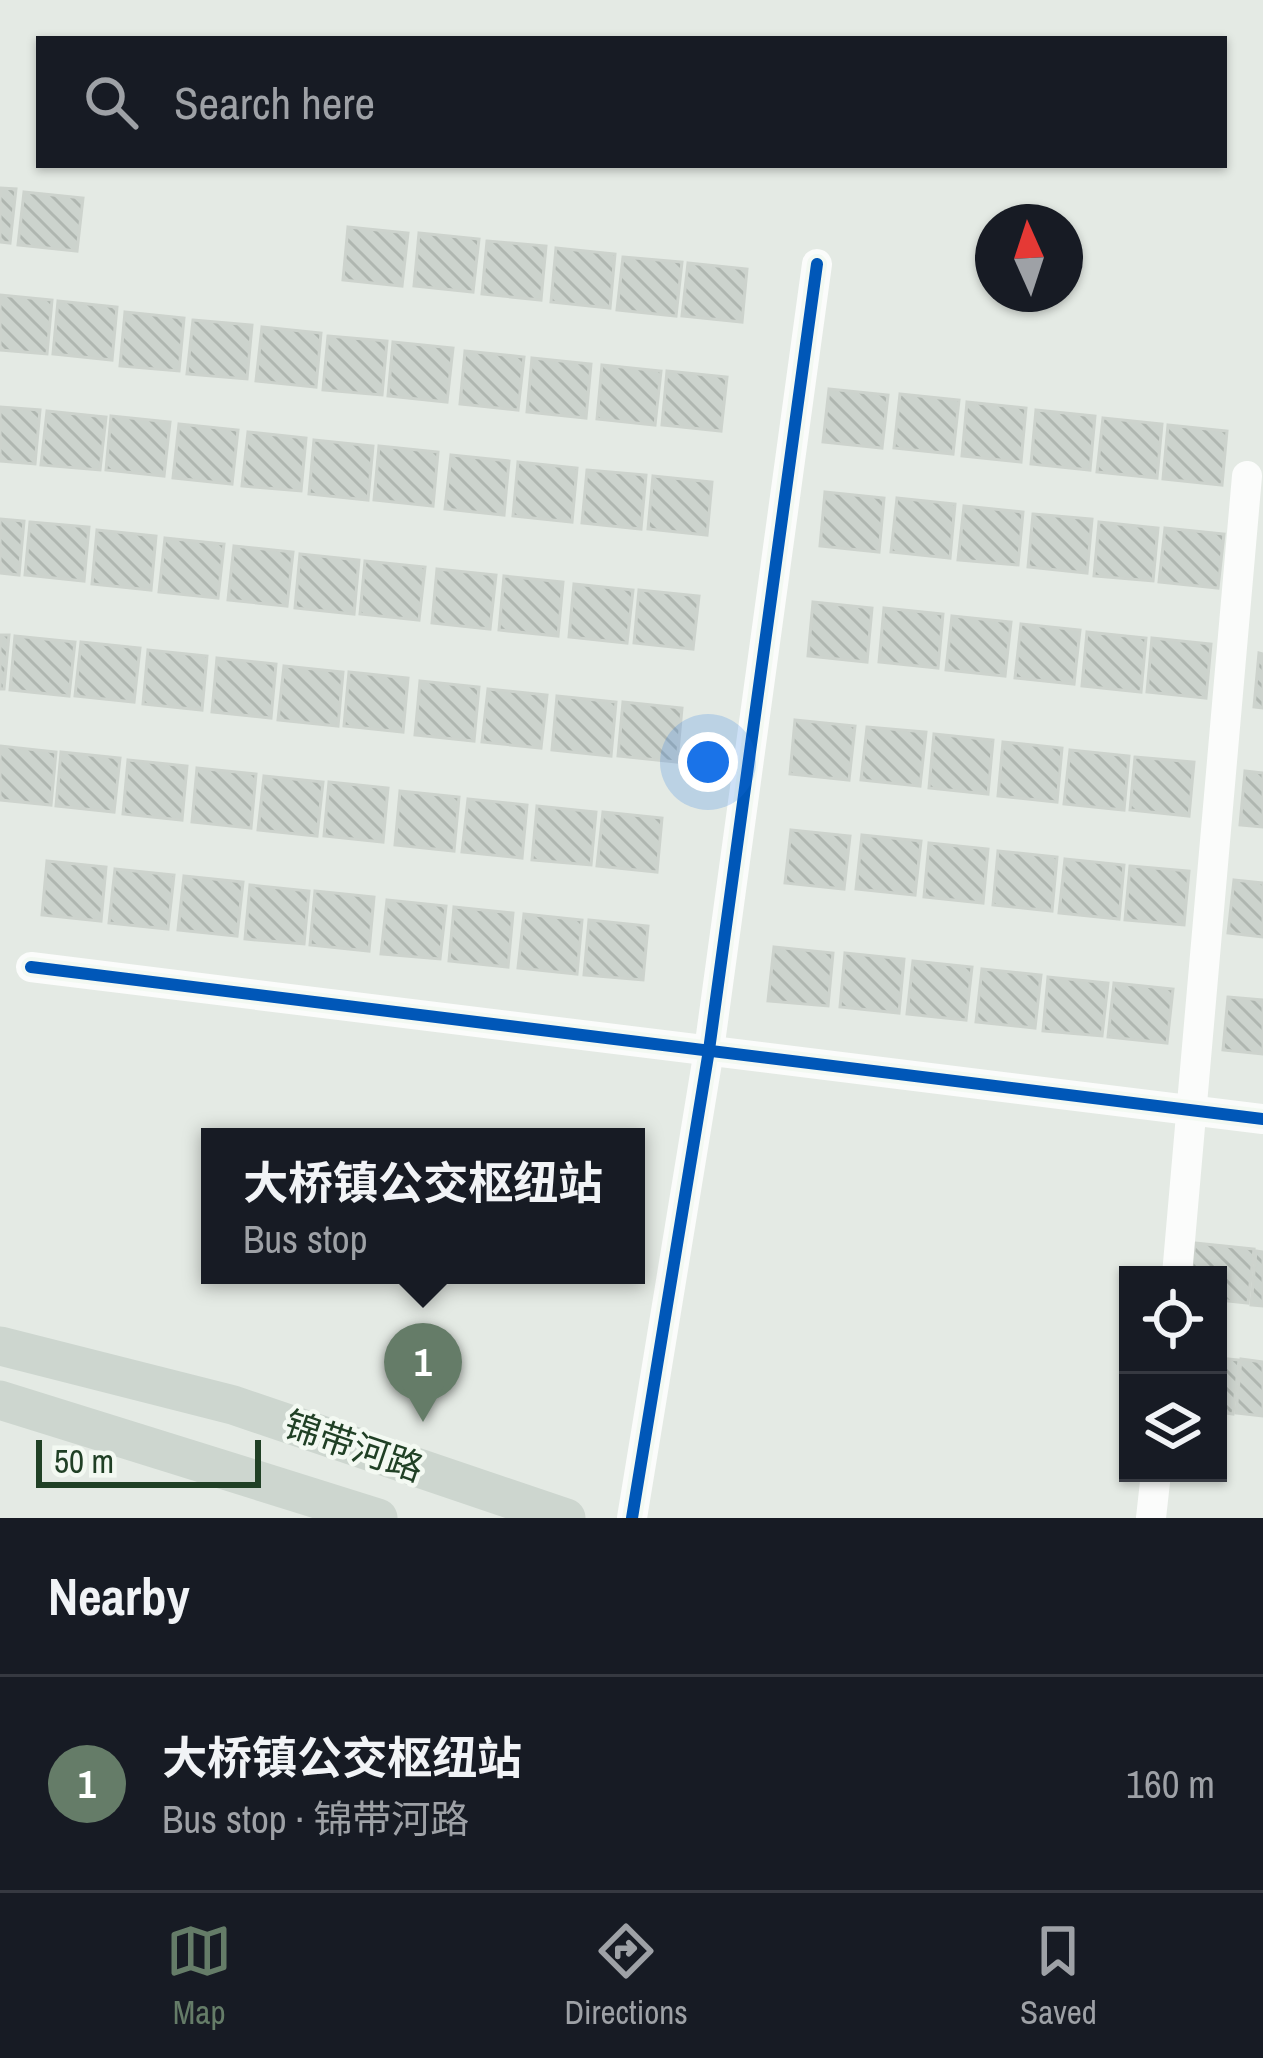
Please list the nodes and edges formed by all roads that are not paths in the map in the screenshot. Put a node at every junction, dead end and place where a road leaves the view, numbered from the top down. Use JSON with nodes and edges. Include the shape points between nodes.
{"nodes":[{"id":1,"x":817,"y":264,"type":"dead end"},
{"id":2,"x":1247,"y":476,"type":"dead end"},
{"id":3,"x":31,"y":967,"type":"dead end"},
{"id":4,"x":710,"y":1050,"type":"junction"},
{"id":5,"x":1194,"y":1111,"type":"junction"},
{"id":6,"x":1263,"y":1119,"type":"edge"},
{"id":7,"x":1178,"y":1266,"type":"edge"},
{"id":8,"x":0,"y":1346,"type":"edge"},
{"id":9,"x":0,"y":1400,"type":"edge"},
{"id":10,"x":1155,"y":1482,"type":"edge"},
{"id":11,"x":378,"y":1518,"type":"edge"},
{"id":12,"x":566,"y":1518,"type":"edge"},
{"id":13,"x":632,"y":1518,"type":"edge"},
{"id":14,"x":1151,"y":1518,"type":"edge"}],
"edges":[{"from":1,"to":4,"type":"street"},
{"from":2,"to":5,"type":"street"},
{"from":3,"to":4,"type":"street"},
{"from":4,"to":5,"type":"street"},
{"from":4,"to":13,"type":"street"},
{"from":5,"to":6,"type":"street"},
{"from":5,"to":7,"type":"street"},
{"from":8,"to":12,"type":"main road","name":"锦带河路","via":[[233,1405]]},
{"from":9,"to":11,"type":"main road","name":"锦带河路"},
{"from":10,"to":14,"type":"street"}]}
